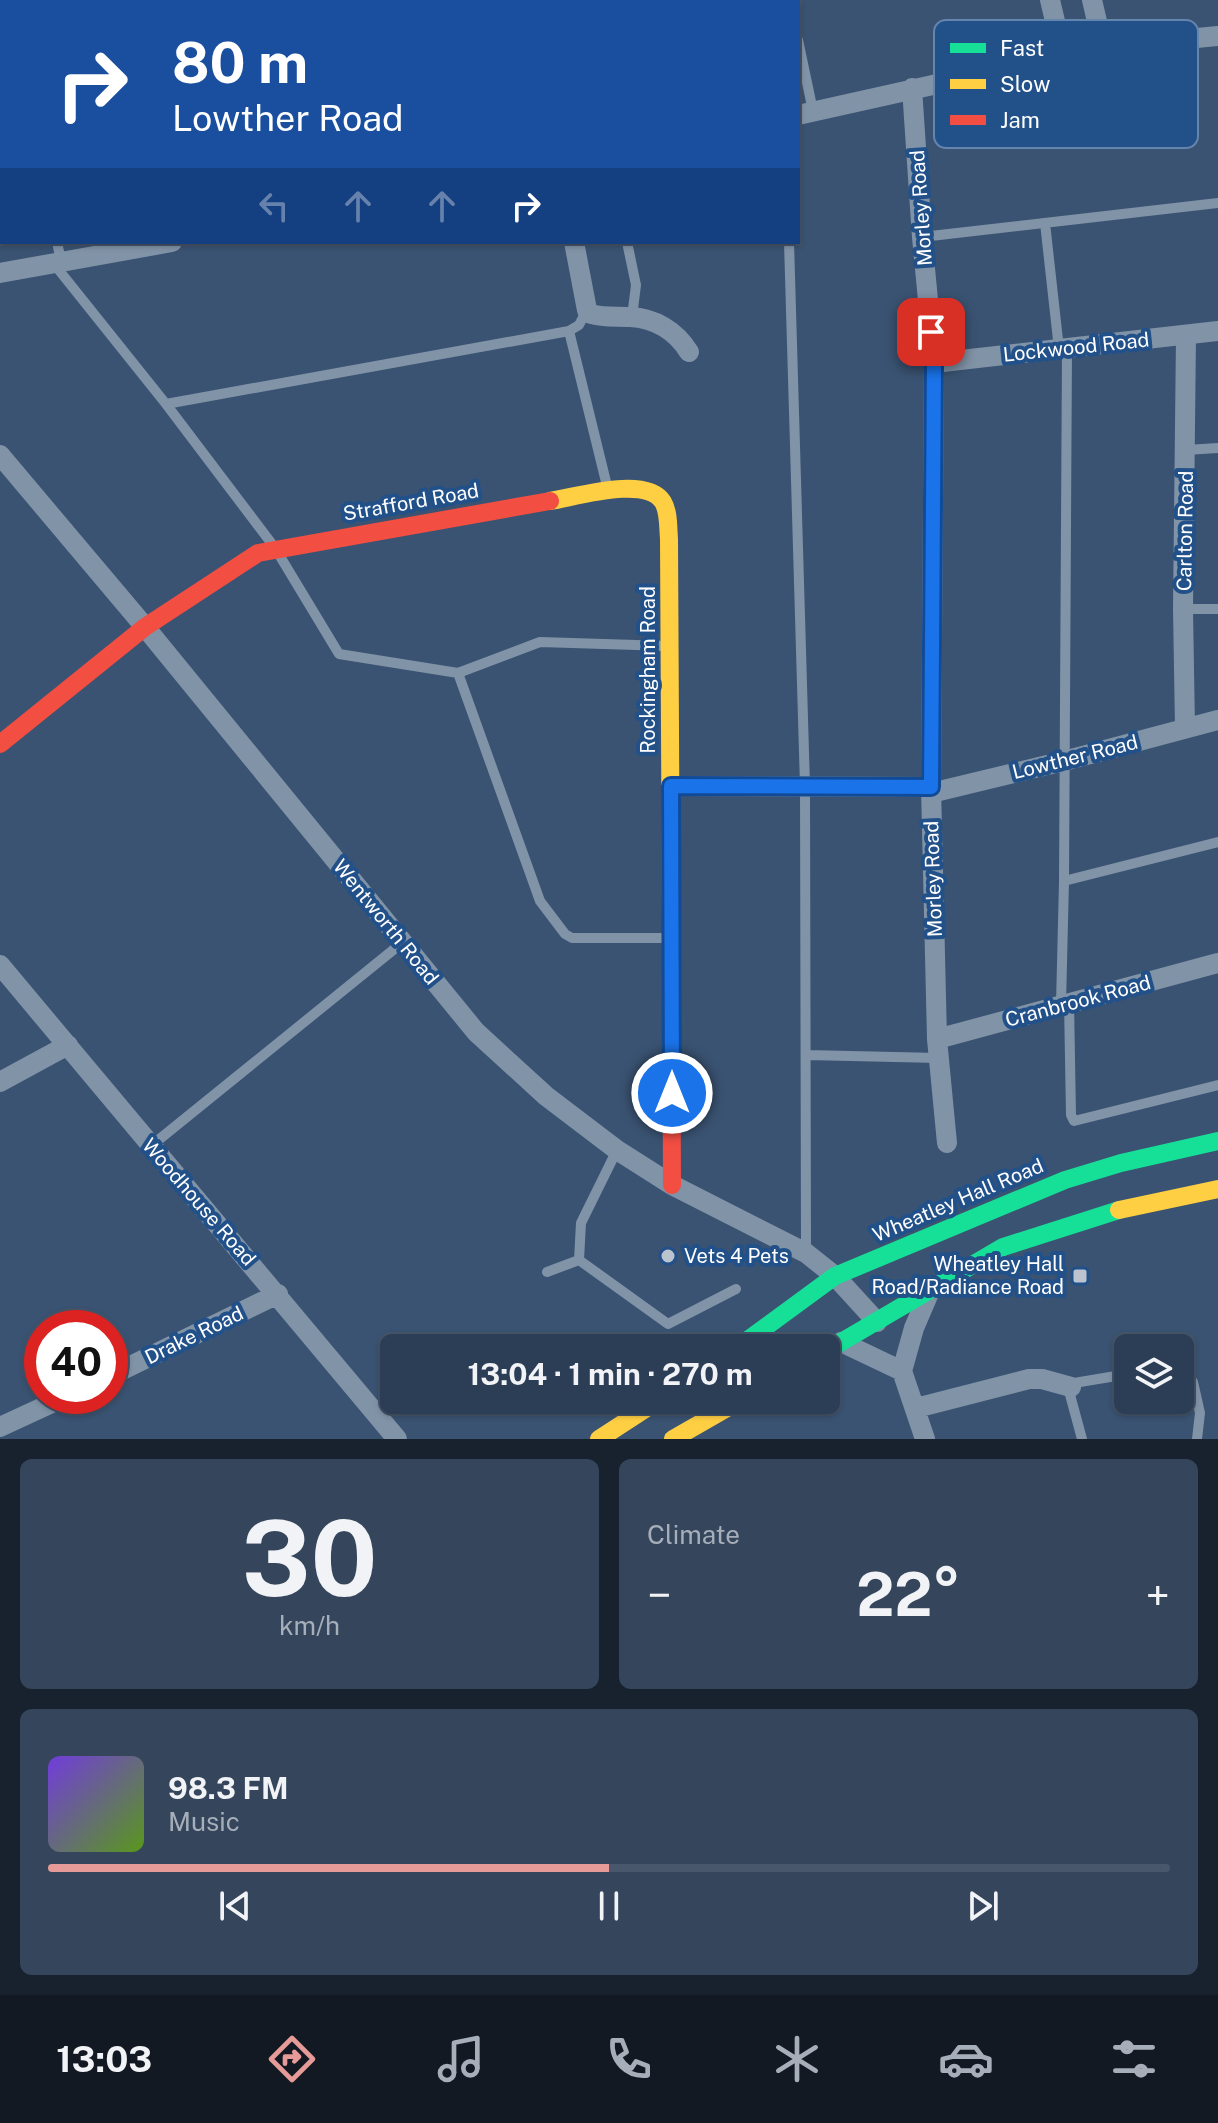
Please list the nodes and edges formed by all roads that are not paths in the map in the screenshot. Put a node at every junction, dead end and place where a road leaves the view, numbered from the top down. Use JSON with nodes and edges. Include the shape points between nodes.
{"nodes":[{"id":1,"x":1050,"y":0,"type":"edge"},
{"id":2,"x":1092,"y":0,"type":"edge"},
{"id":3,"x":1055,"y":20,"type":"edge"},
{"id":4,"x":1097,"y":20,"type":"edge"},
{"id":5,"x":1218,"y":36,"type":"edge"},
{"id":6,"x":1198,"y":38,"type":"edge"},
{"id":7,"x":800,"y":58,"type":"edge"},
{"id":8,"x":934,"y":83,"type":"edge"},
{"id":9,"x":912,"y":88,"type":"junction"},
{"id":10,"x":806,"y":113,"type":"edge"},
{"id":11,"x":1218,"y":203,"type":"edge"},
{"id":12,"x":1045,"y":223,"type":"junction"},
{"id":13,"x":922,"y":237,"type":"junction"},
{"id":14,"x":154,"y":244,"type":"edge"},
{"id":15,"x":574,"y":244,"type":"edge"},
{"id":16,"x":627,"y":244,"type":"edge"},
{"id":17,"x":789,"y":244,"type":"edge"},
{"id":18,"x":57,"y":255,"type":"edge"},
{"id":19,"x":0,"y":273,"type":"edge"},
{"id":20,"x":587,"y":310,"type":"junction"},
{"id":21,"x":632,"y":317,"type":"junction"},
{"id":22,"x":569,"y":331,"type":"junction"},
{"id":23,"x":1218,"y":331,"type":"edge"},
{"id":24,"x":1186,"y":335,"type":"junction"},
{"id":25,"x":1063,"y":348,"type":"junction"},
{"id":26,"x":689,"y":352,"type":"dead end"},
{"id":27,"x":934,"y":363,"type":"junction"},
{"id":28,"x":166,"y":404,"type":"junction"},
{"id":29,"x":1218,"y":448,"type":"edge"},
{"id":30,"x":1186,"y":450,"type":"junction"},
{"id":31,"x":0,"y":455,"type":"edge"},
{"id":32,"x":608,"y":492,"type":"junction"},
{"id":33,"x":669,"y":539,"type":"joint"},
{"id":34,"x":275,"y":548,"type":"junction"},
{"id":35,"x":1183,"y":609,"type":"junction"},
{"id":36,"x":1218,"y":609,"type":"edge"},
{"id":37,"x":145,"y":627,"type":"junction"},
{"id":38,"x":670,"y":646,"type":"junction"},
{"id":39,"x":458,"y":673,"type":"junction"},
{"id":40,"x":1218,"y":720,"type":"edge"},
{"id":41,"x":1185,"y":728,"type":"junction"},
{"id":42,"x":0,"y":744,"type":"edge"},
{"id":43,"x":1064,"y":761,"type":"junction"},
{"id":44,"x":671,"y":786,"type":"junction"},
{"id":45,"x":805,"y":786,"type":"junction"},
{"id":46,"x":931,"y":790,"type":"junction"},
{"id":47,"x":1218,"y":842,"type":"edge"},
{"id":48,"x":1064,"y":881,"type":"junction"},
{"id":49,"x":671,"y":938,"type":"junction"},
{"id":50,"x":403,"y":942,"type":"junction"},
{"id":51,"x":1218,"y":963,"type":"edge"},
{"id":52,"x":0,"y":965,"type":"edge"},
{"id":53,"x":1065,"y":1003,"type":"junction"},
{"id":54,"x":68,"y":1045,"type":"junction"},
{"id":55,"x":938,"y":1048,"type":"junction"},
{"id":56,"x":806,"y":1055,"type":"junction"},
{"id":57,"x":0,"y":1082,"type":"edge"},
{"id":58,"x":1218,"y":1085,"type":"edge"},
{"id":59,"x":1218,"y":1141,"type":"edge"},
{"id":60,"x":947,"y":1143,"type":"dead end"},
{"id":61,"x":151,"y":1146,"type":"junction"},
{"id":62,"x":617,"y":1150,"type":"junction"},
{"id":63,"x":672,"y":1185,"type":"junction"},
{"id":64,"x":1218,"y":1189,"type":"edge"},
{"id":65,"x":806,"y":1253,"type":"junction"},
{"id":66,"x":579,"y":1260,"type":"junction"},
{"id":67,"x":547,"y":1272,"type":"dead end"},
{"id":68,"x":835,"y":1276,"type":"junction"},
{"id":69,"x":736,"y":1289,"type":"dead end"},
{"id":70,"x":930,"y":1289,"type":"junction"},
{"id":71,"x":278,"y":1294,"type":"junction"},
{"id":72,"x":877,"y":1322,"type":"junction"},
{"id":73,"x":756,"y":1334,"type":"edge"},
{"id":74,"x":840,"y":1344,"type":"edge"},
{"id":75,"x":840,"y":1349,"type":"edge"},
{"id":76,"x":128,"y":1367,"type":"edge"},
{"id":77,"x":902,"y":1371,"type":"junction"},
{"id":78,"x":1114,"y":1376,"type":"edge"},
{"id":79,"x":1194,"y":1386,"type":"edge"},
{"id":80,"x":1071,"y":1387,"type":"junction"},
{"id":81,"x":916,"y":1408,"type":"junction"},
{"id":82,"x":28,"y":1414,"type":"edge"},
{"id":83,"x":637,"y":1414,"type":"edge"},
{"id":84,"x":717,"y":1414,"type":"edge"},
{"id":85,"x":0,"y":1427,"type":"edge"},
{"id":86,"x":397,"y":1439,"type":"edge"},
{"id":87,"x":599,"y":1439,"type":"edge"},
{"id":88,"x":673,"y":1439,"type":"edge"},
{"id":89,"x":925,"y":1439,"type":"edge"},
{"id":90,"x":1082,"y":1439,"type":"edge"},
{"id":91,"x":1197,"y":1439,"type":"edge"}],
"edges":[{"from":1,"to":3,"type":"street"},
{"from":2,"to":4,"type":"street"},
{"from":5,"to":6,"type":"street"},
{"from":7,"to":10,"type":"lane"},
{"from":8,"to":9,"type":"street"},
{"from":9,"to":10,"type":"street"},
{"from":9,"to":13,"type":"street","name":"Morley Road"},
{"from":11,"to":12,"type":"lane"},
{"from":12,"to":13,"type":"lane"},
{"from":12,"to":25,"type":"lane"},
{"from":13,"to":27,"type":"street","name":"Morley Road"},
{"from":14,"to":18,"type":"street"},
{"from":15,"to":20,"type":"street"},
{"from":16,"to":21,"type":"lane","via":[[636,285]]},
{"from":17,"to":45,"type":"lane"},
{"from":18,"to":19,"type":"street"},
{"from":18,"to":28,"type":"lane"},
{"from":20,"to":21,"type":"street","via":[[598,316]]},
{"from":20,"to":22,"type":"lane"},
{"from":21,"to":26,"type":"street","via":[[666,328]]},
{"from":22,"to":28,"type":"lane"},
{"from":22,"to":32,"type":"lane"},
{"from":23,"to":24,"type":"street","name":"Lockwood Road"},
{"from":24,"to":25,"type":"street","name":"Lockwood Road"},
{"from":24,"to":30,"type":"street","name":"Carlton Road"},
{"from":25,"to":27,"type":"street","name":"Lockwood Road"},
{"from":25,"to":43,"type":"lane"},
{"from":27,"to":46,"type":"street","name":"Morley Road"},
{"from":28,"to":34,"type":"lane"},
{"from":29,"to":30,"type":"lane"},
{"from":30,"to":35,"type":"street","name":"Carlton Road"},
{"from":31,"to":37,"type":"street","name":"Wentworth Road"},
{"from":32,"to":33,"type":"main road","name":"Strafford Road","via":[[634,487],[654,492],[665,503]]},
{"from":32,"to":34,"type":"main road","name":"Strafford Road"},
{"from":33,"to":38,"type":"main road","name":"Rockingham Road"},
{"from":34,"to":37,"type":"main road","name":"Strafford Road","via":[[258,553]]},
{"from":34,"to":39,"type":"lane","via":[[339,654]]},
{"from":35,"to":36,"type":"lane"},
{"from":35,"to":41,"type":"street","name":"Carlton Road"},
{"from":37,"to":42,"type":"main road","name":"Strafford Road"},
{"from":37,"to":50,"type":"street","name":"Wentworth Road"},
{"from":38,"to":39,"type":"lane","via":[[540,642]]},
{"from":38,"to":44,"type":"main road","name":"Rockingham Road"},
{"from":39,"to":49,"type":"lane","via":[[540,901],[565,934]]},
{"from":40,"to":41,"type":"street","name":"Lowther Road"},
{"from":41,"to":43,"type":"street","name":"Lowther Road"},
{"from":43,"to":46,"type":"street","name":"Lowther Road"},
{"from":43,"to":48,"type":"lane"},
{"from":44,"to":45,"type":"street","name":"Lowther Road"},
{"from":44,"to":49,"type":"main road","name":"Rockingham Road"},
{"from":45,"to":46,"type":"street","name":"Lowther Road"},
{"from":45,"to":56,"type":"lane"},
{"from":46,"to":55,"type":"street","name":"Morley Road"},
{"from":47,"to":48,"type":"lane"},
{"from":48,"to":53,"type":"lane"},
{"from":49,"to":63,"type":"main road","name":"Rockingham Road"},
{"from":50,"to":61,"type":"lane"},
{"from":50,"to":62,"type":"street","name":"Wentworth Road","via":[[476,1032],[546,1096]]},
{"from":51,"to":53,"type":"street","name":"Cranbrook Road"},
{"from":52,"to":54,"type":"street","name":"Woodhouse Road"},
{"from":53,"to":55,"type":"street","name":"Cranbrook Road"},
{"from":53,"to":58,"type":"lane","via":[[1074,1121]]},
{"from":54,"to":57,"type":"street"},
{"from":54,"to":61,"type":"street","name":"Woodhouse Road"},
{"from":55,"to":56,"type":"lane"},
{"from":55,"to":60,"type":"street","name":"Morley Road"},
{"from":56,"to":65,"type":"lane"},
{"from":59,"to":68,"type":"main road","name":"Wheatley Hall Road","via":[[1065,1180]]},
{"from":61,"to":71,"type":"street","name":"Woodhouse Road"},
{"from":62,"to":63,"type":"street","name":"Wentworth Road"},
{"from":62,"to":66,"type":"lane","via":[[581,1223]]},
{"from":63,"to":65,"type":"street","name":"Wentworth Road"},
{"from":64,"to":70,"type":"main road","via":[[1125,1208],[1003,1247]]},
{"from":65,"to":68,"type":"street","name":"Wentworth Road"},
{"from":66,"to":67,"type":"lane"},
{"from":66,"to":69,"type":"lane","via":[[668,1324]]},
{"from":68,"to":72,"type":"street","name":"Wentworth Road"},
{"from":68,"to":73,"type":"main road","name":"Wheatley Hall Road"},
{"from":70,"to":72,"type":"main road"},
{"from":70,"to":77,"type":"street"},
{"from":71,"to":76,"type":"street","name":"Drake Road"},
{"from":71,"to":86,"type":"street","name":"Woodhouse Road"},
{"from":72,"to":74,"type":"main road"},
{"from":75,"to":77,"type":"street"},
{"from":77,"to":81,"type":"street"},
{"from":78,"to":80,"type":"lane"},
{"from":79,"to":91,"type":"lane","via":[[1200,1413]]},
{"from":80,"to":81,"type":"street","via":[[1029,1379]]},
{"from":80,"to":90,"type":"lane"},
{"from":81,"to":89,"type":"street"},
{"from":82,"to":85,"type":"street"},
{"from":83,"to":87,"type":"main road"},
{"from":84,"to":88,"type":"main road"}]}
